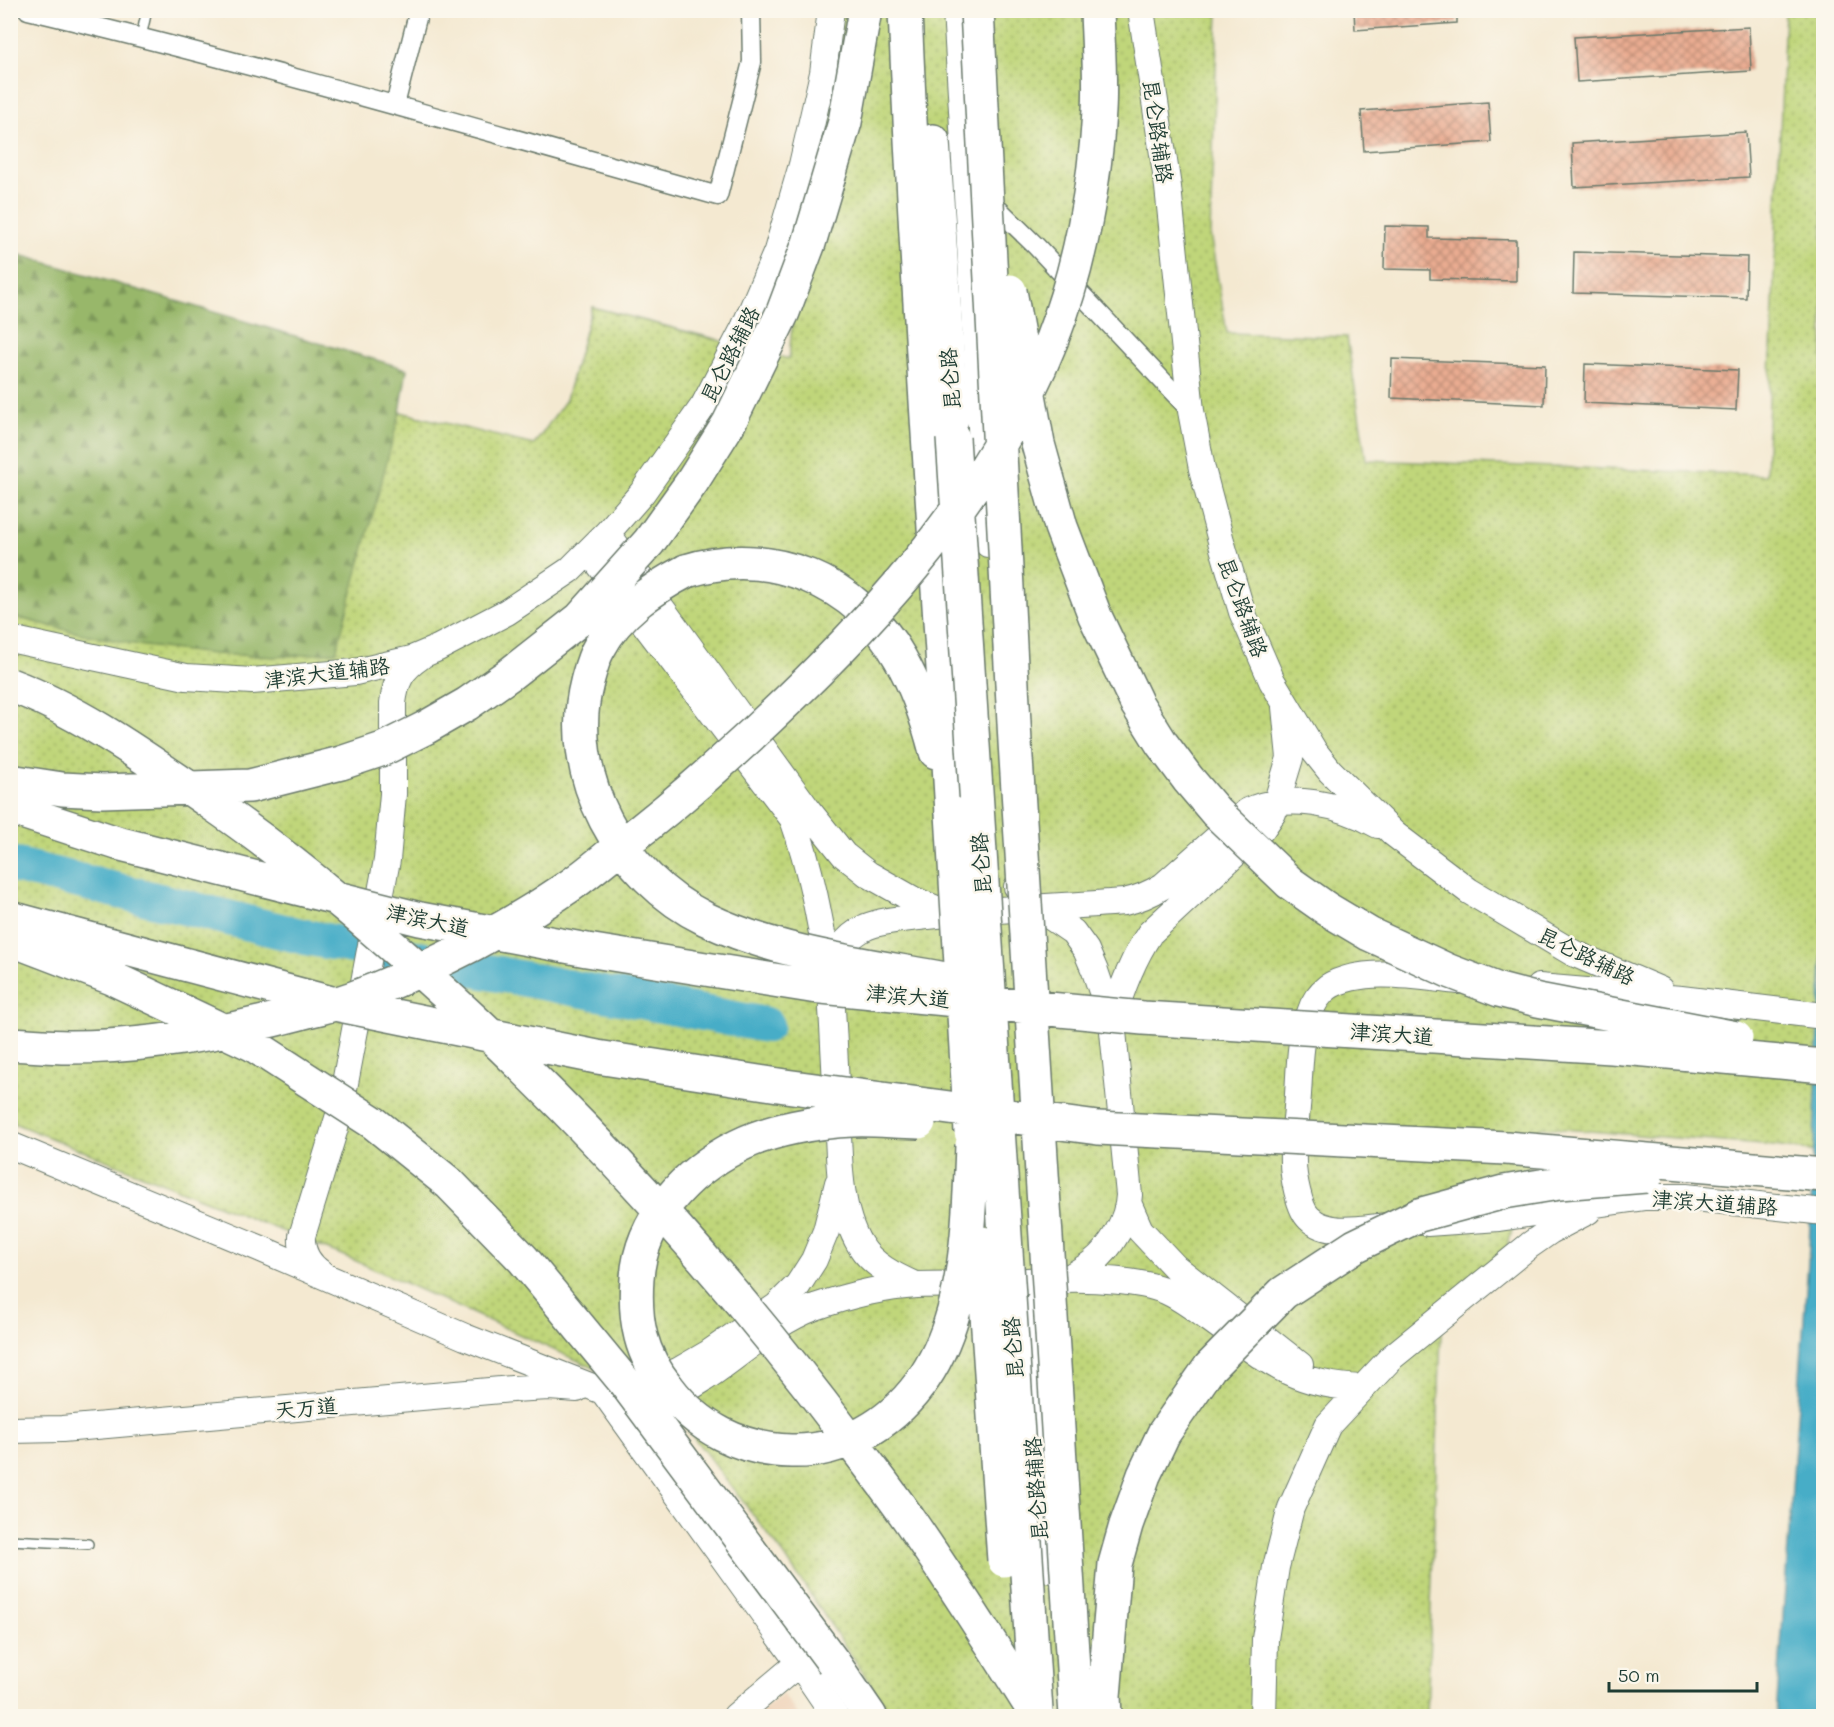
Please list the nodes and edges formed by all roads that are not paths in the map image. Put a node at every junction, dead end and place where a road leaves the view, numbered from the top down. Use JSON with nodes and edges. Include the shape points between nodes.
{"nodes":[{"id":1,"x":28,"y":10,"type":"edge"},
{"id":2,"x":147,"y":10,"type":"edge"},
{"id":3,"x":419,"y":10,"type":"edge"},
{"id":4,"x":751,"y":10,"type":"edge"},
{"id":5,"x":831,"y":10,"type":"edge"},
{"id":6,"x":865,"y":10,"type":"edge"},
{"id":7,"x":905,"y":10,"type":"edge"},
{"id":8,"x":926,"y":10,"type":"edge"},
{"id":9,"x":941,"y":10,"type":"edge"},
{"id":10,"x":956,"y":10,"type":"edge"},
{"id":11,"x":977,"y":10,"type":"edge"},
{"id":12,"x":1097,"y":10,"type":"edge"},
{"id":13,"x":1141,"y":10,"type":"edge"},
{"id":14,"x":141,"y":37,"type":"junction"},
{"id":15,"x":981,"y":65,"type":"junction"},
{"id":16,"x":395,"y":105,"type":"junction"},
{"id":17,"x":966,"y":178,"type":"junction"},
{"id":18,"x":1191,"y":411,"type":"junction"},
{"id":19,"x":598,"y":542,"type":"junction"},
{"id":20,"x":10,"y":639,"type":"edge"},
{"id":21,"x":428,"y":652,"type":"junction"},
{"id":22,"x":355,"y":672,"type":"junction"},
{"id":23,"x":10,"y":685,"type":"edge"},
{"id":24,"x":395,"y":689,"type":"junction"},
{"id":25,"x":1284,"y":701,"type":"junction"},
{"id":26,"x":10,"y":781,"type":"edge"},
{"id":27,"x":1277,"y":801,"type":"junction"},
{"id":28,"x":10,"y":808,"type":"edge"},
{"id":29,"x":952,"y":813,"type":"junction"},
{"id":30,"x":1394,"y":834,"type":"junction"},
{"id":31,"x":1038,"y":909,"type":"junction"},
{"id":32,"x":949,"y":914,"type":"junction"},
{"id":33,"x":10,"y":918,"type":"edge"},
{"id":34,"x":10,"y":939,"type":"edge"},
{"id":35,"x":830,"y":977,"type":"junction"},
{"id":36,"x":1681,"y":999,"type":"junction"},
{"id":37,"x":1816,"y":1015,"type":"edge"},
{"id":38,"x":1127,"y":1019,"type":"junction"},
{"id":39,"x":10,"y":1044,"type":"edge"},
{"id":40,"x":1824,"y":1050,"type":"edge"},
{"id":41,"x":1824,"y":1066,"type":"edge"},
{"id":42,"x":1098,"y":1128,"type":"junction"},
{"id":43,"x":10,"y":1145,"type":"edge"},
{"id":44,"x":972,"y":1146,"type":"junction"},
{"id":45,"x":1760,"y":1169,"type":"junction"},
{"id":46,"x":841,"y":1171,"type":"junction"},
{"id":47,"x":1824,"y":1175,"type":"edge"},
{"id":48,"x":1607,"y":1202,"type":"junction"},
{"id":49,"x":1129,"y":1205,"type":"junction"},
{"id":50,"x":1824,"y":1212,"type":"edge"},
{"id":51,"x":301,"y":1247,"type":"junction"},
{"id":52,"x":259,"y":1248,"type":"junction"},
{"id":53,"x":327,"y":1278,"type":"junction"},
{"id":54,"x":1065,"y":1279,"type":"junction"},
{"id":55,"x":979,"y":1284,"type":"junction"},
{"id":56,"x":915,"y":1285,"type":"junction"},
{"id":57,"x":1317,"y":1384,"type":"junction"},
{"id":58,"x":1361,"y":1388,"type":"junction"},
{"id":59,"x":602,"y":1391,"type":"junction"},
{"id":60,"x":1328,"y":1425,"type":"junction"},
{"id":61,"x":10,"y":1430,"type":"edge"},
{"id":62,"x":10,"y":1540,"type":"edge"},
{"id":63,"x":88,"y":1544,"type":"dead end"},
{"id":64,"x":799,"y":1663,"type":"junction"},
{"id":65,"x":736,"y":1716,"type":"edge"},
{"id":66,"x":835,"y":1716,"type":"edge"},
{"id":67,"x":870,"y":1716,"type":"edge"},
{"id":68,"x":1014,"y":1716,"type":"edge"},
{"id":69,"x":1036,"y":1716,"type":"edge"},
{"id":70,"x":1051,"y":1716,"type":"edge"},
{"id":71,"x":1061,"y":1716,"type":"edge"},
{"id":72,"x":1076,"y":1716,"type":"edge"},
{"id":73,"x":1105,"y":1716,"type":"edge"},
{"id":74,"x":1263,"y":1716,"type":"edge"}],
"edges":[{"from":1,"to":14,"type":"street"},
{"from":2,"to":14,"type":"lane"},
{"from":3,"to":16,"type":"street"},
{"from":4,"to":16,"type":"street","via":[[752,62],[718,196]]},
{"from":5,"to":19,"type":"main road","name":"昆仑路辅路","via":[[823,73],[802,165],[777,251],[744,328],[704,405],[642,493]]},
{"from":6,"to":26,"type":"highway","bridge":true,"via":[[845,122],[809,243],[779,321],[729,423],[692,482],[649,542],[580,619],[467,704],[382,749],[341,763],[250,786],[102,791]]},
{"from":7,"to":29,"type":"highway","bridge":true,"via":[[913,209]]},
{"from":8,"to":69,"type":"highway","name":"昆仑路","bridge":true},
{"from":9,"to":32,"type":"main road","via":[[996,863],[985,892],[968,906]]},
{"from":10,"to":17,"type":"main road"},
{"from":11,"to":15,"type":"highway","name":"昆仑路","bridge":true},
{"from":12,"to":39,"type":"highway","bridge":true,"via":[[1099,99],[1092,178],[1066,295],[1036,376],[1011,426],[965,500],[849,640],[774,715],[673,805],[573,884],[441,962],[352,999],[211,1034],[69,1047]]},
{"from":13,"to":18,"type":"main road","name":"昆仑路辅路","via":[[1168,187]]},
{"from":14,"to":16,"type":"street"},
{"from":15,"to":40,"type":"highway","bridge":true,"via":[[999,228],[1038,444],[1061,527],[1123,676],[1162,744],[1195,788],[1290,883],[1369,934],[1449,971],[1499,990],[1558,1005],[1727,1037]]},
{"from":15,"to":72,"type":"highway","name":"昆仑路","bridge":true,"via":[[1015,742]]},
{"from":17,"to":18,"type":"street","via":[[1036,246]]},
{"from":17,"to":31,"type":"main road","via":[[1008,862],[1016,885]]},
{"from":18,"to":25,"type":"main road","name":"昆仑路辅路","via":[[1202,469],[1242,612]]},
{"from":19,"to":21,"type":"main road","name":"津滨大道辅路","via":[[570,570],[507,612]]},
{"from":19,"to":32,"type":"main road","via":[[844,855],[906,896]]},
{"from":19,"to":35,"type":"main road","via":[[793,819],[813,885]]},
{"from":20,"to":22,"type":"main road","name":"津滨大道辅路","via":[[186,677],[252,681]]},
{"from":21,"to":22,"type":"main road","name":"津滨大道辅路","via":[[397,664]]},
{"from":21,"to":24,"type":"main road","via":[[402,672]]},
{"from":22,"to":24,"type":"main road","via":[[383,678]]},
{"from":23,"to":69,"type":"highway","bridge":true,"via":[[117,739],[248,828],[406,957],[519,1062],[699,1252],[804,1379],[910,1521]]},
{"from":24,"to":51,"type":"main road","bridge":true,"via":[[391,830],[355,1082],[311,1231]]},
{"from":25,"to":27,"type":"main road","via":[[1290,758]]},
{"from":25,"to":30,"type":"main road","name":"昆仑路辅路","via":[[1330,771]]},
{"from":27,"to":30,"type":"main road","via":[[1321,805],[1368,820]]},
{"from":27,"to":31,"type":"main road","via":[[1248,811],[1150,894],[1124,902]]},
{"from":27,"to":38,"type":"main road","via":[[1262,829],[1150,933],[1139,948],[1130,970]]},
{"from":28,"to":38,"type":"highway","name":"津滨大道","bridge":true,"via":[[117,843],[409,916],[576,948],[811,986]]},
{"from":29,"to":38,"type":"highway","bridge":true,"via":[[927,720],[901,659],[881,629],[855,603],[828,585],[792,569],[756,562],[704,565],[642,597],[599,648],[582,713],[584,751],[593,790],[612,833],[635,864],[682,906],[756,939],[807,952]]},
{"from":29,"to":44,"type":"highway","bridge":true},
{"from":30,"to":36,"type":"main road","name":"昆仑路辅路","via":[[1469,891],[1573,953]]},
{"from":31,"to":32,"type":"main road"},
{"from":31,"to":38,"type":"main road","via":[[1073,932]]},
{"from":32,"to":35,"type":"main road","via":[[865,928],[840,948]]},
{"from":33,"to":42,"type":"highway","bridge":true,"via":[[335,1004],[597,1057]]},
{"from":34,"to":67,"type":"highway","bridge":true,"via":[[112,978],[252,1044],[374,1123],[450,1184],[523,1259],[623,1380]]},
{"from":35,"to":46,"type":"main road"},
{"from":36,"to":37,"type":"main road"},
{"from":36,"to":48,"type":"main road","name":"津滨大道辅路","via":[[1404,976],[1357,976],[1325,989],[1309,1014],[1293,1162],[1307,1216],[1321,1226],[1348,1229],[1499,1218]]},
{"from":38,"to":41,"type":"highway","name":"津滨大道","bridge":true,"via":[[1612,1047]]},
{"from":38,"to":49,"type":"main road"},
{"from":42,"to":44,"type":"highway","bridge":true,"via":[[852,1120],[763,1136],[738,1146],[689,1178],[673,1195],[654,1222],[643,1248],[635,1306],[639,1334],[668,1389],[710,1429],[753,1447],[819,1450],[880,1424],[925,1377],[948,1329],[968,1240]]},
{"from":42,"to":45,"type":"highway","bridge":true,"via":[[1506,1148]]},
{"from":43,"to":52,"type":"main road"},
{"from":44,"to":68,"type":"highway","bridge":true},
{"from":45,"to":47,"type":"highway","bridge":true},
{"from":45,"to":73,"type":"highway","bridge":true,"via":[[1612,1178],[1504,1192],[1419,1215],[1354,1246],[1283,1293],[1210,1367],[1164,1432],[1144,1475],[1115,1564]]},
{"from":46,"to":56,"type":"main road","via":[[851,1228],[861,1247],[875,1262]]},
{"from":46,"to":59,"type":"main road","via":[[826,1231],[814,1260],[798,1285],[777,1306],[678,1371],[645,1383]]},
{"from":48,"to":50,"type":"main road","name":"津滨大道辅路","via":[[1686,1197]]},
{"from":48,"to":58,"type":"main road","via":[[1530,1245]]},
{"from":49,"to":54,"type":"main road","name":"昆仑路辅路","via":[[1107,1249]]},
{"from":49,"to":57,"type":"main road","via":[[1140,1230],[1175,1267],[1302,1366]]},
{"from":51,"to":52,"type":"main road","via":[[292,1251]]},
{"from":51,"to":53,"type":"main road","via":[[310,1263]]},
{"from":52,"to":53,"type":"main road"},
{"from":53,"to":59,"type":"main road"},
{"from":54,"to":55,"type":"main road"},
{"from":54,"to":57,"type":"main road","via":[[1122,1282],[1164,1290],[1267,1361]]},
{"from":54,"to":71,"type":"main road","name":"昆仑路辅路","via":[[1041,1299],[1032,1318]]},
{"from":55,"to":56,"type":"main road"},
{"from":55,"to":70,"type":"main road","name":"昆仑路辅路","via":[[1004,1294],[1023,1317]]},
{"from":56,"to":59,"type":"main road","via":[[870,1292],[782,1322],[691,1387],[658,1402],[633,1404]]},
{"from":57,"to":58,"type":"main road"},
{"from":57,"to":60,"type":"main road","via":[[1328,1405]]},
{"from":58,"to":60,"type":"main road"},
{"from":59,"to":61,"type":"main road","name":"天万道","via":[[512,1389],[62,1429]]},
{"from":59,"to":64,"type":"main road"},
{"from":60,"to":74,"type":"main road","via":[[1290,1508],[1276,1567],[1265,1639]]},
{"from":62,"to":63,"type":"lane"},
{"from":64,"to":65,"type":"main road"},
{"from":64,"to":66,"type":"main road"}]}
